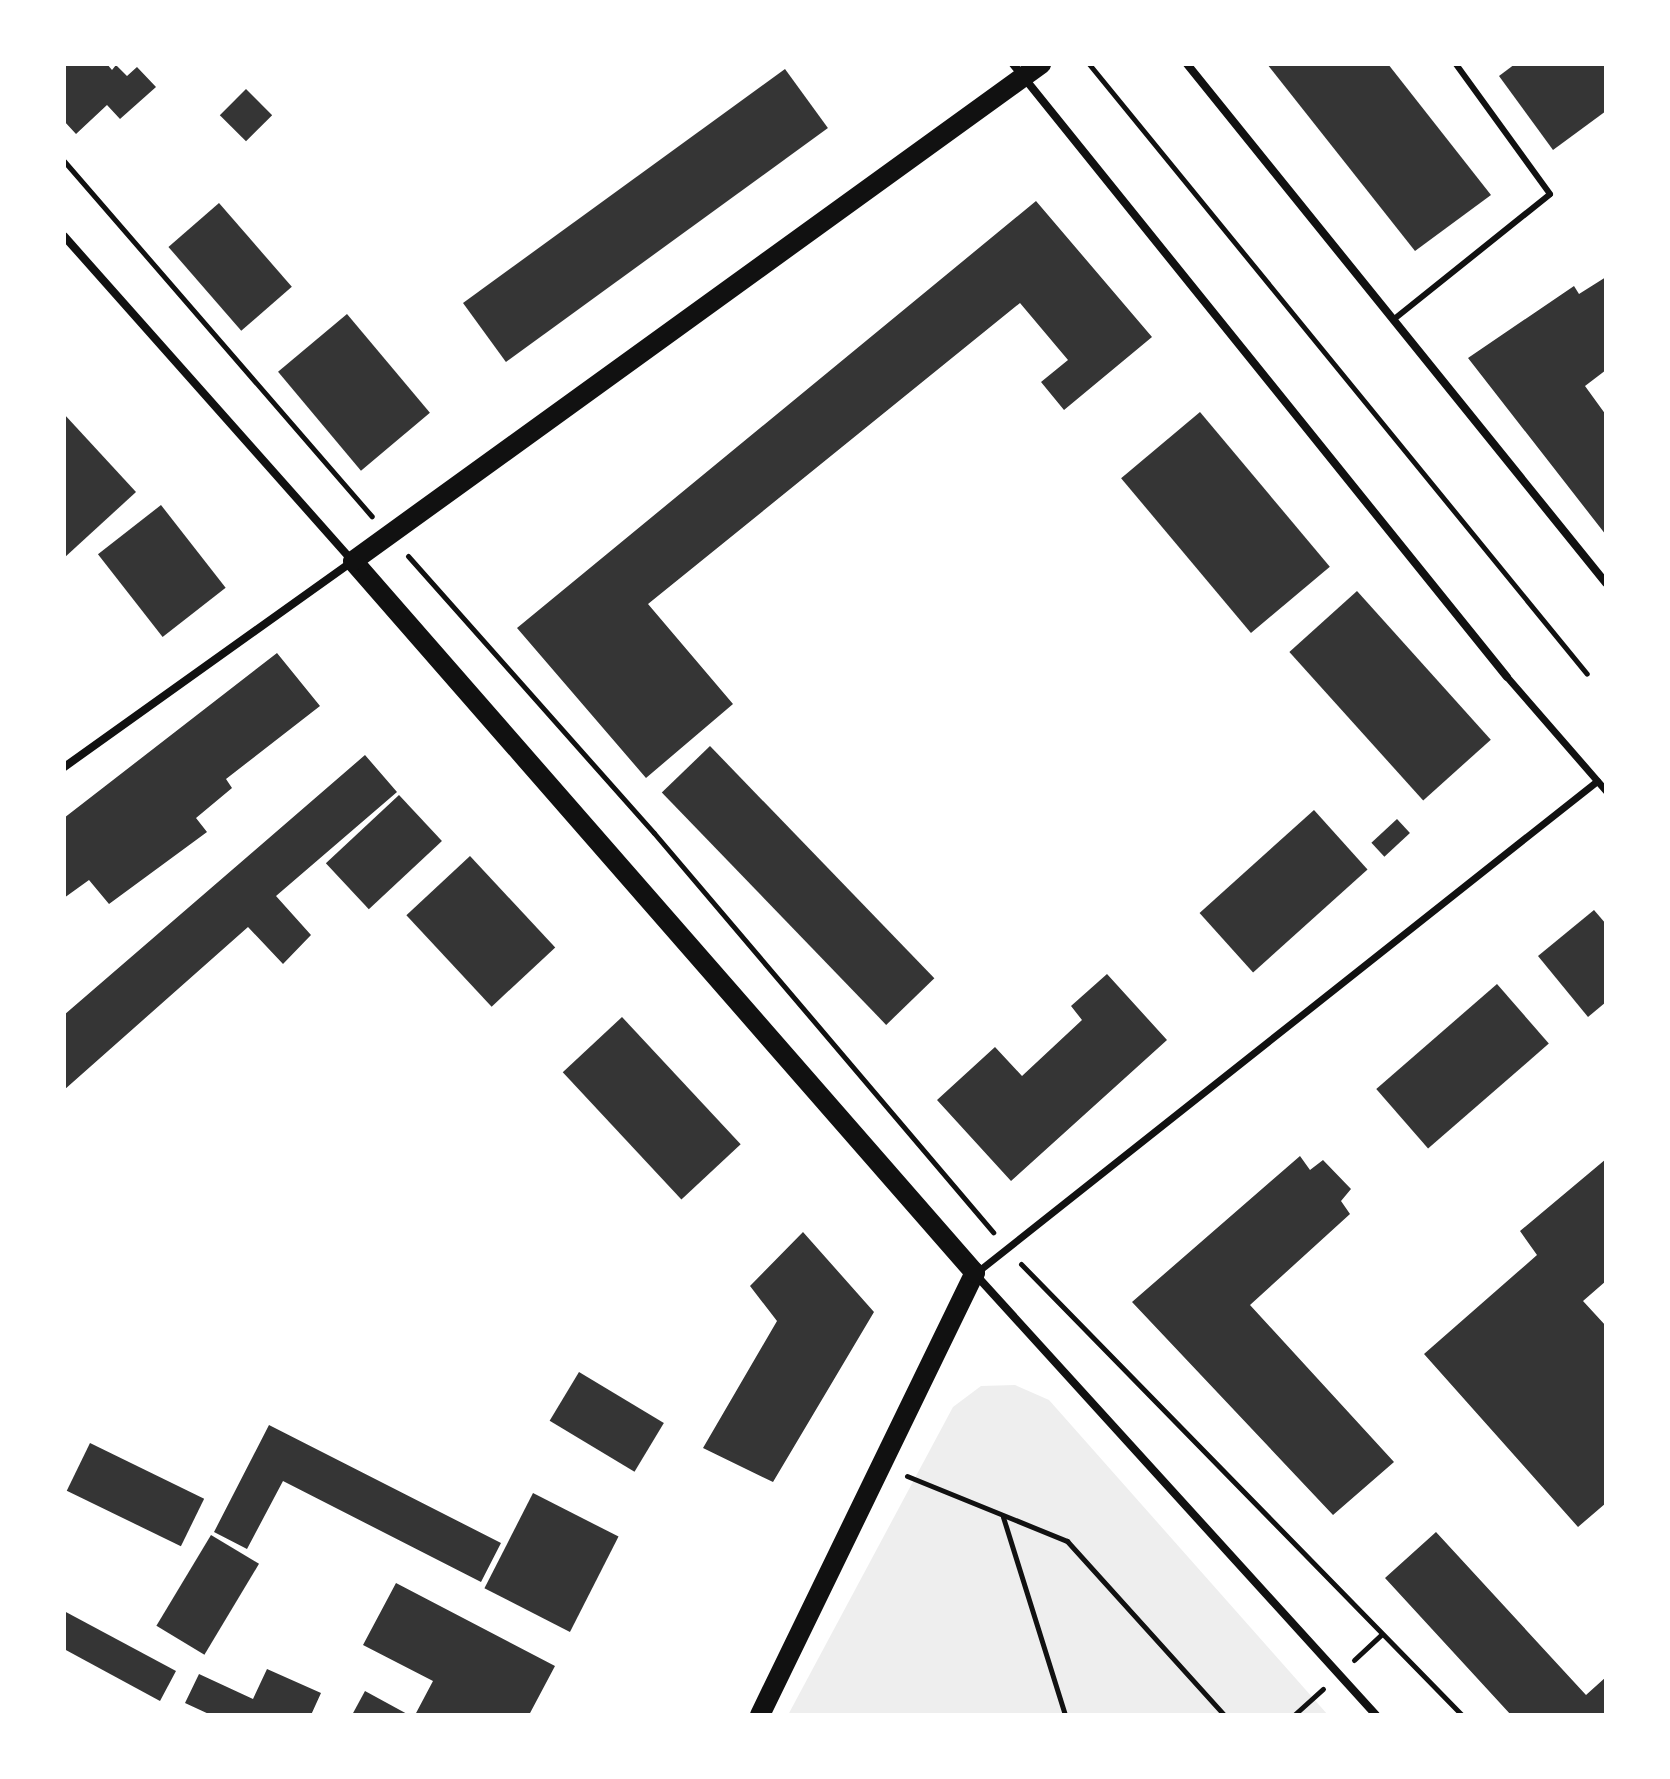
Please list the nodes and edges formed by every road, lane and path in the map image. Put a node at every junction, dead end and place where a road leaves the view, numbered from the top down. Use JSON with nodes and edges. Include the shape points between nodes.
{"nodes":[{"id":1,"x":1041,"y":64,"type":"edge"},
{"id":2,"x":1089,"y":64,"type":"edge"},
{"id":3,"x":1187,"y":64,"type":"edge"},
{"id":4,"x":1456,"y":64,"type":"edge"},
{"id":5,"x":1018,"y":70,"type":"edge"},
{"id":6,"x":64,"y":161,"type":"edge"},
{"id":7,"x":64,"y":236,"type":"edge"},
{"id":8,"x":1393,"y":320,"type":"junction"},
{"id":9,"x":389,"y":536,"type":"junction"},
{"id":10,"x":353,"y":561,"type":"junction"},
{"id":11,"x":1606,"y":583,"type":"edge"},
{"id":12,"x":1587,"y":674,"type":"dead end"},
{"id":13,"x":1507,"y":677,"type":"joint"},
{"id":14,"x":64,"y":767,"type":"edge"},
{"id":15,"x":1597,"y":781,"type":"junction"},
{"id":16,"x":1606,"y":791,"type":"edge"},
{"id":17,"x":1008,"y":1250,"type":"junction"},
{"id":18,"x":975,"y":1273,"type":"junction"},
{"id":19,"x":884,"y":1461,"type":"junction"},
{"id":20,"x":1003,"y":1516,"type":"junction"},
{"id":21,"x":760,"y":1715,"type":"edge"},
{"id":22,"x":1065,"y":1715,"type":"edge"},
{"id":23,"x":1224,"y":1715,"type":"edge"},
{"id":24,"x":1376,"y":1715,"type":"edge"},
{"id":25,"x":1462,"y":1715,"type":"edge"}],
"edges":[{"from":1,"to":5,"type":"main road"},
{"from":2,"to":12,"type":"path"},
{"from":3,"to":8,"type":"street"},
{"from":4,"to":8,"type":"lane","via":[[1550,194]]},
{"from":5,"to":9,"type":"main road"},
{"from":5,"to":13,"type":"street"},
{"from":6,"to":9,"type":"path"},
{"from":7,"to":10,"type":"street"},
{"from":8,"to":11,"type":"street"},
{"from":9,"to":10,"type":"main road"},
{"from":9,"to":17,"type":"path","via":[[654,833]]},
{"from":10,"to":14,"type":"street"},
{"from":10,"to":18,"type":"main road"},
{"from":13,"to":15,"type":"street"},
{"from":15,"to":16,"type":"street"},
{"from":15,"to":17,"type":"street"},
{"from":17,"to":18,"type":"street"},
{"from":17,"to":25,"type":"path"},
{"from":18,"to":19,"type":"main road"},
{"from":18,"to":24,"type":"street"},
{"from":19,"to":20,"type":"path","via":[[921,1485]]},
{"from":19,"to":21,"type":"main road"},
{"from":20,"to":22,"type":"path"},
{"from":20,"to":23,"type":"path","via":[[1067,1541]]}]}
